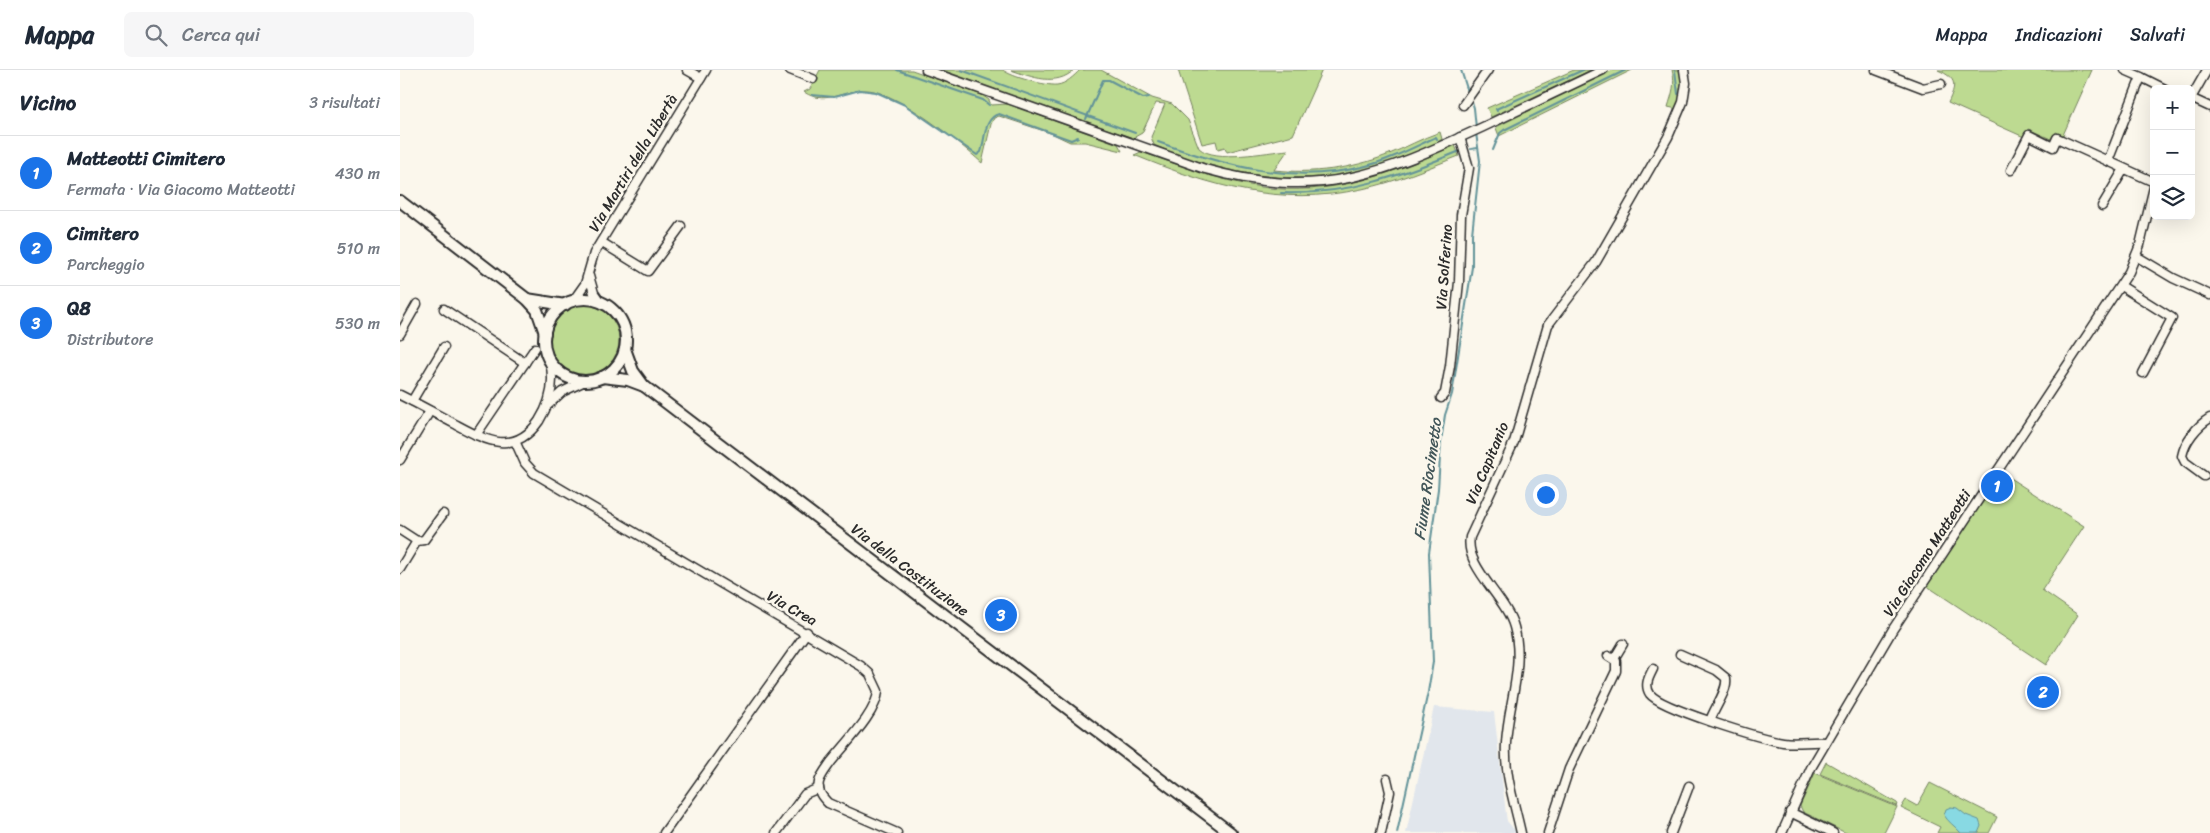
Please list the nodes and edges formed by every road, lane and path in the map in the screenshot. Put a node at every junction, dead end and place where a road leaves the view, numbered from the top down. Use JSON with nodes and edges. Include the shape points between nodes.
{"nodes":[{"id":1,"x":687,"y":70,"type":"edge"},
{"id":2,"x":706,"y":70,"type":"edge"},
{"id":3,"x":790,"y":70,"type":"edge"},
{"id":4,"x":926,"y":70,"type":"edge"},
{"id":5,"x":1488,"y":70,"type":"edge"},
{"id":6,"x":1603,"y":70,"type":"edge"},
{"id":7,"x":1684,"y":70,"type":"edge"},
{"id":8,"x":1876,"y":70,"type":"edge"},
{"id":9,"x":2125,"y":70,"type":"edge"},
{"id":10,"x":2207,"y":70,"type":"edge"},
{"id":11,"x":2142,"y":77,"type":"junction"},
{"id":12,"x":701,"y":78,"type":"junction"},
{"id":13,"x":813,"y":79,"type":"dead end"},
{"id":14,"x":1942,"y":84,"type":"dead end"},
{"id":15,"x":2157,"y":85,"type":"edge"},
{"id":16,"x":2195,"y":94,"type":"edge"},
{"id":17,"x":2195,"y":99,"type":"edge"},
{"id":18,"x":1463,"y":105,"type":"dead end"},
{"id":19,"x":2210,"y":107,"type":"edge"},
{"id":20,"x":1460,"y":138,"type":"junction"},
{"id":21,"x":2108,"y":161,"type":"junction"},
{"id":22,"x":2124,"y":169,"type":"junction"},
{"id":23,"x":2011,"y":170,"type":"dead end"},
{"id":24,"x":2150,"y":180,"type":"edge"},
{"id":25,"x":400,"y":201,"type":"edge"},
{"id":26,"x":2150,"y":202,"type":"edge"},
{"id":27,"x":2102,"y":206,"type":"dead end"},
{"id":28,"x":680,"y":226,"type":"dead end"},
{"id":29,"x":601,"y":242,"type":"junction"},
{"id":30,"x":2136,"y":256,"type":"junction"},
{"id":31,"x":588,"y":273,"type":"junction"},
{"id":32,"x":2121,"y":286,"type":"junction"},
{"id":33,"x":2210,"y":295,"type":"edge"},
{"id":34,"x":527,"y":299,"type":"junction"},
{"id":35,"x":569,"y":303,"type":"junction"},
{"id":36,"x":602,"y":303,"type":"junction"},
{"id":37,"x":417,"y":304,"type":"dead end"},
{"id":38,"x":444,"y":309,"type":"dead end"},
{"id":39,"x":545,"y":333,"type":"junction"},
{"id":40,"x":400,"y":334,"type":"edge"},
{"id":41,"x":444,"y":347,"type":"dead end"},
{"id":42,"x":535,"y":348,"type":"dead end"},
{"id":43,"x":625,"y":349,"type":"junction"},
{"id":44,"x":550,"y":362,"type":"junction"},
{"id":45,"x":525,"y":363,"type":"junction"},
{"id":46,"x":2143,"y":373,"type":"dead end"},
{"id":47,"x":602,"y":377,"type":"junction"},
{"id":48,"x":585,"y":381,"type":"junction"},
{"id":49,"x":644,"y":386,"type":"junction"},
{"id":50,"x":400,"y":395,"type":"edge"},
{"id":51,"x":1441,"y":398,"type":"dead end"},
{"id":52,"x":412,"y":401,"type":"junction"},
{"id":53,"x":547,"y":406,"type":"junction"},
{"id":54,"x":430,"y":411,"type":"junction"},
{"id":55,"x":2210,"y":418,"type":"edge"},
{"id":56,"x":476,"y":435,"type":"junction"},
{"id":57,"x":515,"y":441,"type":"junction"},
{"id":58,"x":400,"y":460,"type":"edge"},
{"id":59,"x":2204,"y":476,"type":"dead end"},
{"id":60,"x":443,"y":514,"type":"dead end"},
{"id":61,"x":400,"y":530,"type":"edge"},
{"id":62,"x":418,"y":541,"type":"junction"},
{"id":63,"x":400,"y":569,"type":"edge"},
{"id":64,"x":807,"y":632,"type":"junction"},
{"id":65,"x":1623,"y":644,"type":"dead end"},
{"id":66,"x":1680,"y":654,"type":"dead end"},
{"id":67,"x":1653,"y":668,"type":"dead end"},
{"id":68,"x":1710,"y":721,"type":"junction"},
{"id":69,"x":1826,"y":742,"type":"junction"},
{"id":70,"x":1387,"y":780,"type":"dead end"},
{"id":71,"x":1689,"y":786,"type":"dead end"},
{"id":72,"x":819,"y":788,"type":"junction"},
{"id":73,"x":1790,"y":812,"type":"junction"},
{"id":74,"x":664,"y":833,"type":"edge"},
{"id":75,"x":776,"y":833,"type":"edge"},
{"id":76,"x":897,"y":833,"type":"edge"},
{"id":77,"x":1231,"y":833,"type":"edge"},
{"id":78,"x":1381,"y":833,"type":"edge"},
{"id":79,"x":1521,"y":833,"type":"edge"},
{"id":80,"x":1548,"y":833,"type":"edge"},
{"id":81,"x":1671,"y":833,"type":"edge"},
{"id":82,"x":1782,"y":833,"type":"edge"},
{"id":83,"x":1833,"y":833,"type":"edge"}],
"edges":[{"from":1,"to":12,"type":"street"},
{"from":2,"to":12,"type":"street","name":"Via Martiri della Libertà"},
{"from":3,"to":13,"type":"street"},
{"from":4,"to":20,"type":"street","via":[[1190,164],[1264,182],[1296,184],[1348,179],[1392,167]]},
{"from":5,"to":18,"type":"street"},
{"from":6,"to":20,"type":"street"},
{"from":7,"to":79,"type":"street","name":"Via Capitanio","via":[[1683,102],[1668,138],[1601,254],[1548,325],[1514,442],[1468,544],[1470,556],[1514,626],[1516,681],[1506,745]]},
{"from":8,"to":14,"type":"street","via":[[1923,88]]},
{"from":9,"to":11,"type":"street"},
{"from":10,"to":16,"type":"street"},
{"from":11,"to":15,"type":"street"},
{"from":11,"to":21,"type":"street"},
{"from":12,"to":29,"type":"street","name":"Via Martiri della Libertà"},
{"from":17,"to":19,"type":"street"},
{"from":20,"to":51,"type":"street","name":"Via Solferino","via":[[1469,168],[1461,216],[1459,282],[1450,366],[1446,393]]},
{"from":21,"to":22,"type":"street"},
{"from":21,"to":23,"type":"street","via":[[2057,138],[2054,146],[2029,135]]},
{"from":22,"to":24,"type":"street"},
{"from":22,"to":27,"type":"street"},
{"from":25,"to":34,"type":"main road"},
{"from":26,"to":30,"type":"street","name":"Via Giacomo Matteotti"},
{"from":28,"to":29,"type":"street","via":[[648,271]]},
{"from":29,"to":31,"type":"street","name":"Via Martiri della Libertà","via":[[594,252]]},
{"from":30,"to":32,"type":"street","name":"Via Giacomo Matteotti"},
{"from":30,"to":33,"type":"street"},
{"from":31,"to":35,"type":"street","name":"Via Martiri della Libertà","via":[[580,293]]},
{"from":31,"to":36,"type":"street","via":[[594,293]]},
{"from":32,"to":46,"type":"street","via":[[2172,318]]},
{"from":32,"to":69,"type":"street","name":"Via Giacomo Matteotti","via":[[1946,546]]},
{"from":34,"to":35,"type":"main road"},
{"from":34,"to":39,"type":"main road","via":[[537,310]]},
{"from":35,"to":36,"type":"main road","via":[[586,300]]},
{"from":35,"to":39,"type":"main road","via":[[551,318]]},
{"from":36,"to":43,"type":"main road","via":[[621,320],[626,336]]},
{"from":37,"to":40,"type":"street"},
{"from":38,"to":45,"type":"street"},
{"from":39,"to":44,"type":"main road"},
{"from":41,"to":52,"type":"street"},
{"from":42,"to":45,"type":"street"},
{"from":43,"to":47,"type":"main road","via":[[617,366]]},
{"from":43,"to":49,"type":"main road","name":"Via della Costituzione","via":[[633,371]]},
{"from":44,"to":48,"type":"main road","via":[[566,377]]},
{"from":44,"to":53,"type":"street","via":[[553,383]]},
{"from":45,"to":56,"type":"street"},
{"from":47,"to":48,"type":"main road"},
{"from":47,"to":49,"type":"main road","name":"Via della Costituzione","via":[[628,380]]},
{"from":48,"to":53,"type":"street","via":[[562,392]]},
{"from":49,"to":77,"type":"main road","name":"Via della Costituzione"},
{"from":50,"to":52,"type":"street"},
{"from":52,"to":54,"type":"street"},
{"from":53,"to":57,"type":"street","via":[[530,432]]},
{"from":54,"to":56,"type":"street"},
{"from":54,"to":58,"type":"street"},
{"from":55,"to":59,"type":"street","via":[[2197,428],[2182,456]]},
{"from":56,"to":57,"type":"street","via":[[498,442]]},
{"from":57,"to":64,"type":"street","name":"Via Crea","via":[[525,463],[534,473]]},
{"from":60,"to":62,"type":"street","via":[[424,540]]},
{"from":61,"to":62,"type":"street"},
{"from":62,"to":63,"type":"street"},
{"from":64,"to":72,"type":"street","name":"Via Crea","via":[[861,666],[870,674],[878,691],[874,706],[826,769]]},
{"from":64,"to":74,"type":"street"},
{"from":65,"to":80,"type":"street","via":[[1611,657],[1617,665],[1616,671],[1569,768]]},
{"from":66,"to":68,"type":"street","via":[[1726,678]]},
{"from":67,"to":68,"type":"street","via":[[1647,683],[1655,700]]},
{"from":68,"to":69,"type":"street","via":[[1783,742]]},
{"from":69,"to":73,"type":"street","name":"Via Giacomo Matteotti"},
{"from":70,"to":78,"type":"street","via":[[1390,792]]},
{"from":71,"to":81,"type":"street"},
{"from":72,"to":75,"type":"street","via":[[805,794]]},
{"from":72,"to":76,"type":"street","via":[[828,803]]},
{"from":73,"to":82,"type":"street","name":"Via Giacomo Matteotti"},
{"from":73,"to":83,"type":"street"}]}
